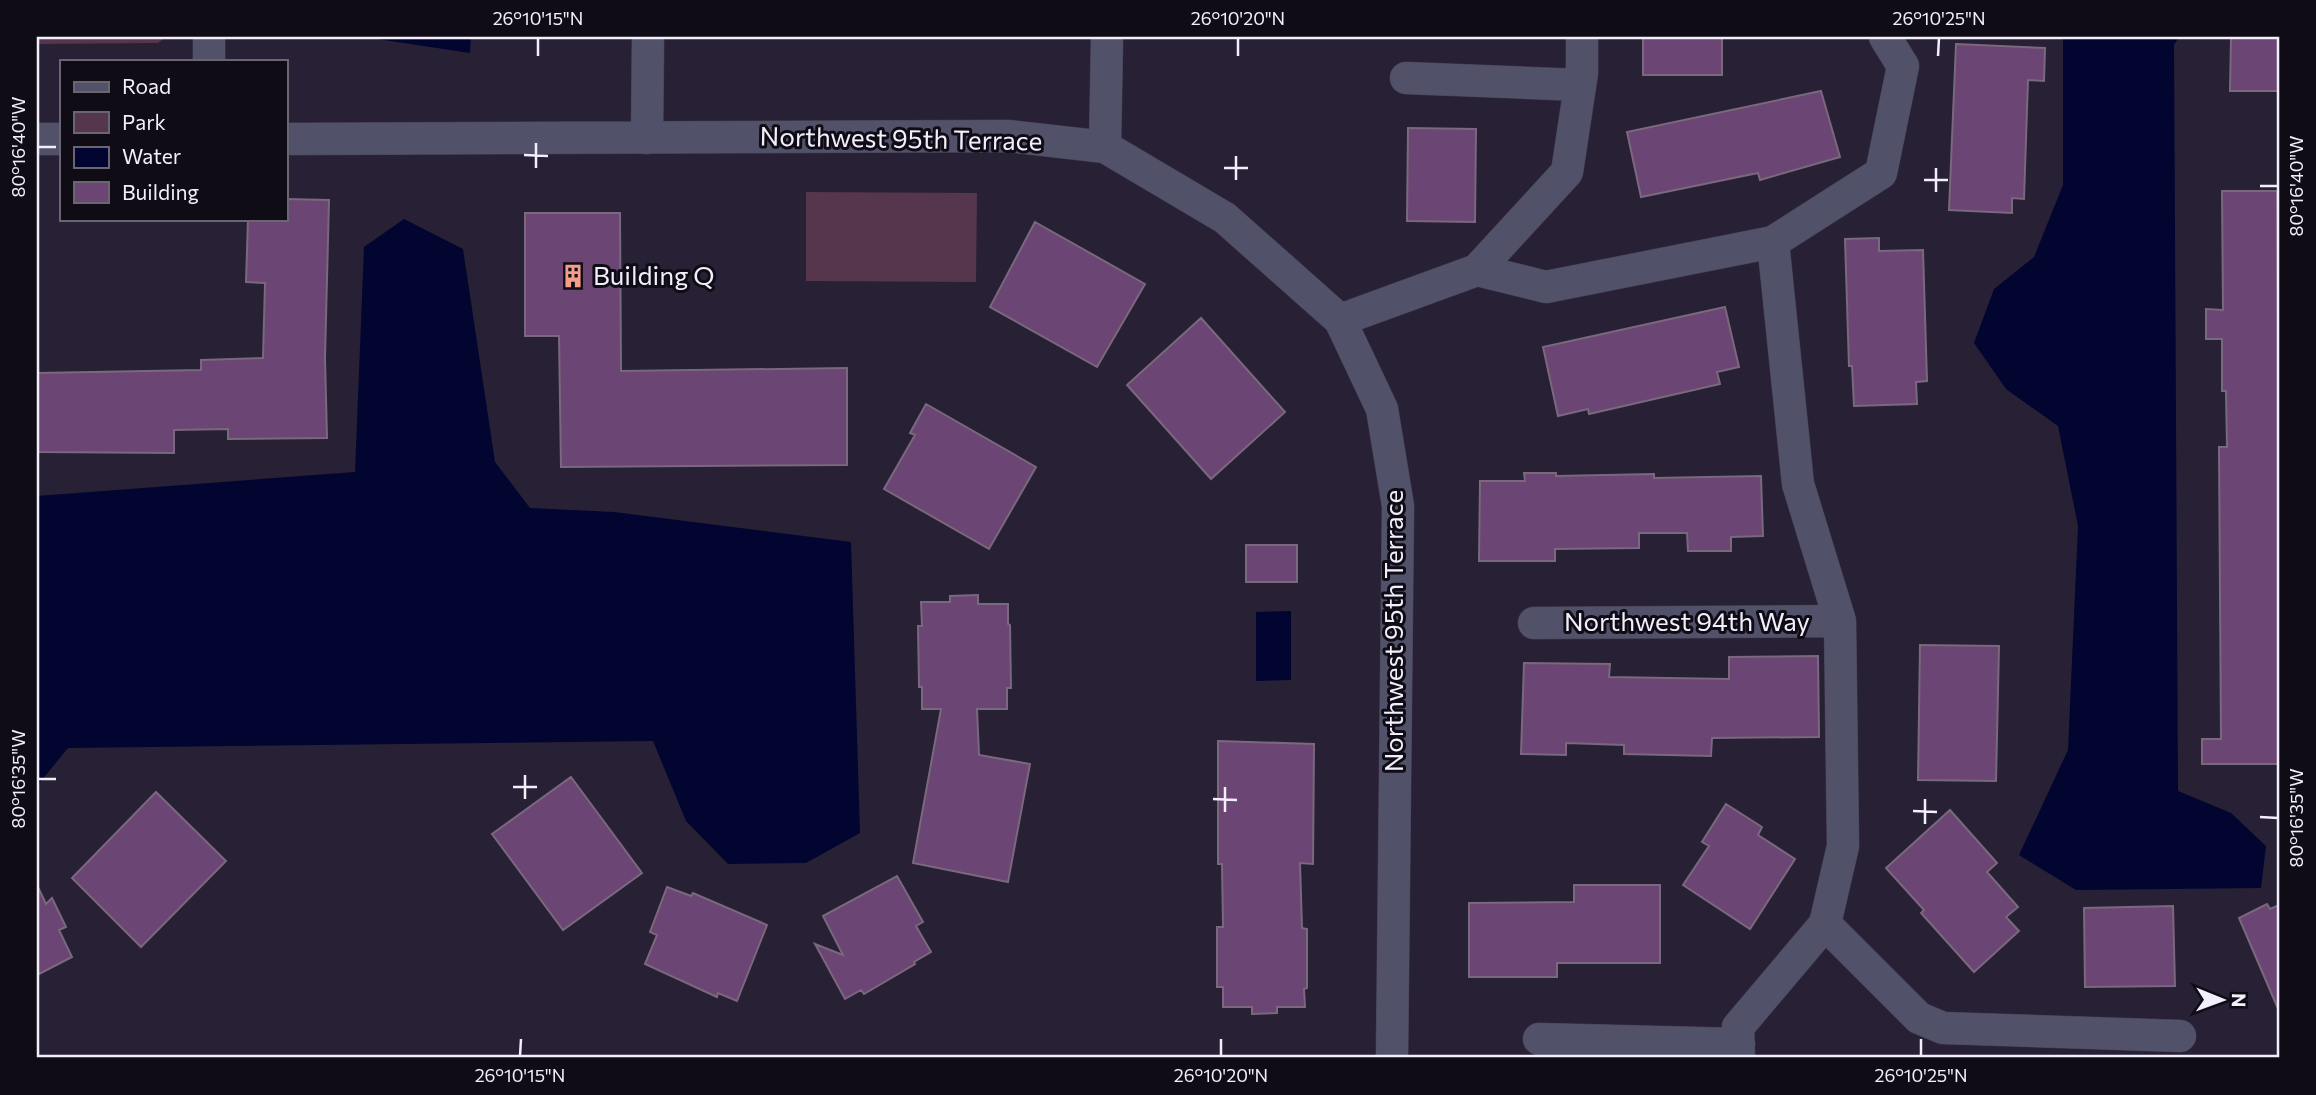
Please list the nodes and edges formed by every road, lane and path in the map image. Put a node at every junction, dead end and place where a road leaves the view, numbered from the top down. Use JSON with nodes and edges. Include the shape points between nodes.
{"nodes":[{"id":1,"x":209,"y":37,"type":"edge"},
{"id":2,"x":648,"y":37,"type":"edge"},
{"id":3,"x":1107,"y":37,"type":"edge"},
{"id":4,"x":1581,"y":37,"type":"edge"},
{"id":5,"x":1885,"y":37,"type":"edge"},
{"id":6,"x":209,"y":60,"type":"edge"},
{"id":7,"x":1406,"y":78,"type":"dead end"},
{"id":8,"x":1579,"y":85,"type":"junction"},
{"id":9,"x":647,"y":138,"type":"junction"},
{"id":10,"x":37,"y":139,"type":"edge"},
{"id":11,"x":60,"y":139,"type":"edge"},
{"id":12,"x":287,"y":139,"type":"edge"},
{"id":13,"x":1105,"y":147,"type":"junction"},
{"id":14,"x":1773,"y":242,"type":"junction"},
{"id":15,"x":1477,"y":270,"type":"junction"},
{"id":16,"x":1340,"y":320,"type":"junction"},
{"id":17,"x":1840,"y":621,"type":"junction"},
{"id":18,"x":1534,"y":623,"type":"dead end"},
{"id":19,"x":1825,"y":924,"type":"junction"},
{"id":20,"x":2180,"y":1036,"type":"dead end"},
{"id":21,"x":1539,"y":1039,"type":"dead end"},
{"id":22,"x":2087,"y":1045,"type":"edge"},
{"id":23,"x":1739,"y":1051,"type":"edge"},
{"id":24,"x":1392,"y":1058,"type":"edge"}],
"edges":[{"from":1,"to":6,"type":"street"},
{"from":2,"to":9,"type":"street"},
{"from":3,"to":13,"type":"street"},
{"from":4,"to":8,"type":"street"},
{"from":5,"to":14,"type":"street","via":[[1903,66],[1881,173]]},
{"from":7,"to":8,"type":"street"},
{"from":8,"to":15,"type":"street","via":[[1567,172]]},
{"from":9,"to":12,"type":"street","name":"Northwest 95th Terrace"},
{"from":9,"to":13,"type":"street","name":"Northwest 95th Terrace","via":[[1008,136]]},
{"from":10,"to":11,"type":"street"},
{"from":13,"to":16,"type":"street","name":"Northwest 95th Terrace","via":[[1225,218]]},
{"from":14,"to":15,"type":"street","via":[[1546,287]]},
{"from":14,"to":17,"type":"street","via":[[1798,484]]},
{"from":15,"to":16,"type":"street"},
{"from":16,"to":24,"type":"street","name":"Northwest 95th Terrace","via":[[1382,409],[1398,506]]},
{"from":17,"to":18,"type":"street","name":"Northwest 94th Way"},
{"from":17,"to":19,"type":"street","via":[[1843,846]]},
{"from":19,"to":22,"type":"street","via":[[1919,1017],[1943,1028]]},
{"from":19,"to":23,"type":"street","via":[[1738,1027]]},
{"from":20,"to":22,"type":"street"},
{"from":21,"to":23,"type":"street"}]}
